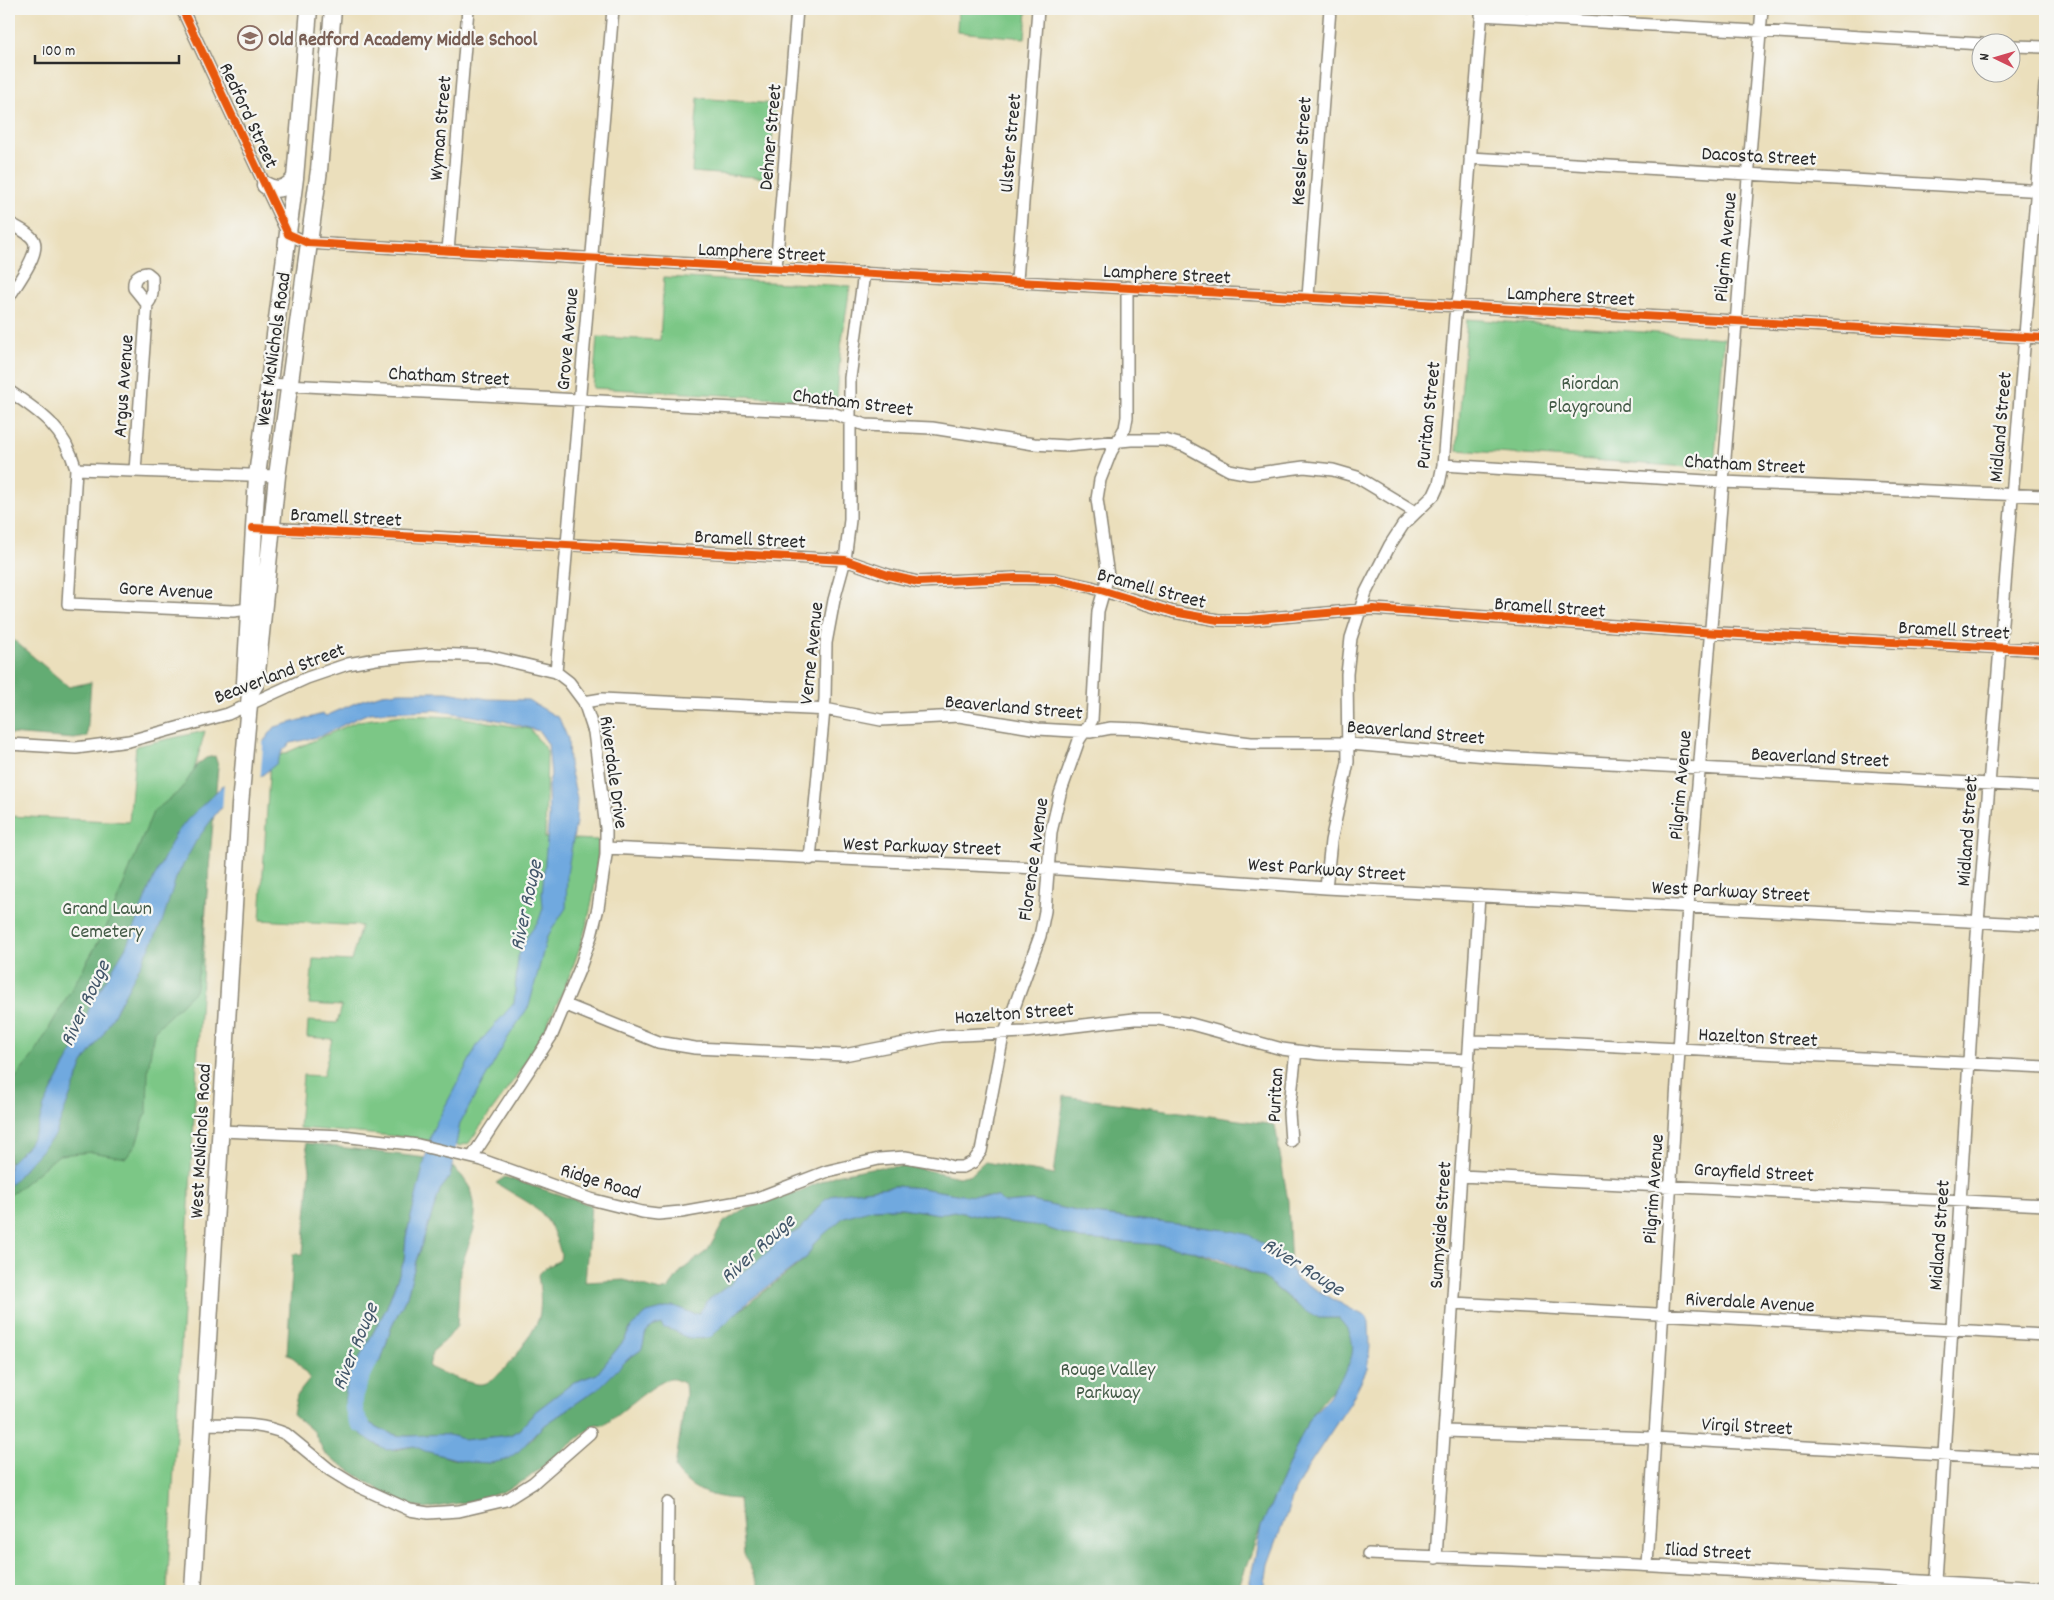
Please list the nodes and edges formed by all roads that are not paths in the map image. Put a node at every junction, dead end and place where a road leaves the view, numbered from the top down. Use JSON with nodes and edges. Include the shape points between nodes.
{"nodes":[{"id":1,"x":182,"y":9,"type":"edge"},
{"id":2,"x":309,"y":9,"type":"edge"},
{"id":3,"x":333,"y":9,"type":"edge"},
{"id":4,"x":468,"y":9,"type":"edge"},
{"id":5,"x":613,"y":9,"type":"edge"},
{"id":6,"x":797,"y":9,"type":"edge"},
{"id":7,"x":1038,"y":9,"type":"edge"},
{"id":8,"x":1330,"y":9,"type":"edge"},
{"id":9,"x":1762,"y":9,"type":"edge"},
{"id":10,"x":1482,"y":12,"type":"edge"},
{"id":11,"x":1760,"y":31,"type":"junction"},
{"id":12,"x":1972,"y":43,"type":"edge"},
{"id":13,"x":2022,"y":47,"type":"edge"},
{"id":14,"x":2045,"y":48,"type":"edge"},
{"id":15,"x":2045,"y":85,"type":"edge"},
{"id":16,"x":299,"y":131,"type":"junction"},
{"id":17,"x":322,"y":133,"type":"junction"},
{"id":18,"x":1470,"y":158,"type":"junction"},
{"id":19,"x":319,"y":170,"type":"junction"},
{"id":20,"x":296,"y":173,"type":"junction"},
{"id":21,"x":1748,"y":173,"type":"junction"},
{"id":22,"x":264,"y":185,"type":"junction"},
{"id":23,"x":2041,"y":191,"type":"edge"},
{"id":24,"x":9,"y":222,"type":"edge"},
{"id":25,"x":288,"y":234,"type":"junction"},
{"id":26,"x":308,"y":243,"type":"junction"},
{"id":27,"x":448,"y":251,"type":"junction"},
{"id":28,"x":592,"y":259,"type":"junction"},
{"id":29,"x":776,"y":268,"type":"junction"},
{"id":30,"x":864,"y":273,"type":"junction"},
{"id":31,"x":1017,"y":280,"type":"junction"},
{"id":32,"x":1127,"y":287,"type":"junction"},
{"id":33,"x":1308,"y":296,"type":"junction"},
{"id":34,"x":9,"y":297,"type":"edge"},
{"id":35,"x":147,"y":304,"type":"dead end"},
{"id":36,"x":1457,"y":304,"type":"junction"},
{"id":37,"x":1736,"y":320,"type":"junction"},
{"id":38,"x":2025,"y":336,"type":"junction"},
{"id":39,"x":2045,"y":338,"type":"edge"},
{"id":40,"x":267,"y":384,"type":"junction"},
{"id":41,"x":288,"y":385,"type":"junction"},
{"id":42,"x":9,"y":391,"type":"edge"},
{"id":43,"x":579,"y":401,"type":"junction"},
{"id":44,"x":850,"y":418,"type":"junction"},
{"id":45,"x":1117,"y":441,"type":"junction"},
{"id":46,"x":1443,"y":465,"type":"junction"},
{"id":47,"x":76,"y":469,"type":"junction"},
{"id":48,"x":135,"y":471,"type":"junction"},
{"id":49,"x":257,"y":476,"type":"junction"},
{"id":50,"x":277,"y":476,"type":"junction"},
{"id":51,"x":1723,"y":482,"type":"junction"},
{"id":52,"x":2012,"y":494,"type":"junction"},
{"id":53,"x":2045,"y":496,"type":"edge"},
{"id":54,"x":1415,"y":512,"type":"junction"},
{"id":55,"x":253,"y":528,"type":"junction"},
{"id":56,"x":272,"y":529,"type":"junction"},
{"id":57,"x":567,"y":544,"type":"junction"},
{"id":58,"x":845,"y":560,"type":"junction"},
{"id":59,"x":1104,"y":591,"type":"junction"},
{"id":60,"x":256,"y":608,"type":"junction"},
{"id":61,"x":1359,"y":609,"type":"junction"},
{"id":62,"x":1711,"y":632,"type":"junction"},
{"id":63,"x":2000,"y":648,"type":"junction"},
{"id":64,"x":2045,"y":650,"type":"edge"},
{"id":65,"x":556,"y":672,"type":"junction"},
{"id":66,"x":584,"y":702,"type":"junction"},
{"id":67,"x":249,"y":704,"type":"junction"},
{"id":68,"x":824,"y":710,"type":"junction"},
{"id":69,"x":1085,"y":732,"type":"junction"},
{"id":70,"x":9,"y":744,"type":"edge"},
{"id":71,"x":1349,"y":745,"type":"junction"},
{"id":72,"x":1699,"y":768,"type":"junction"},
{"id":73,"x":1988,"y":784,"type":"junction"},
{"id":74,"x":2045,"y":788,"type":"edge"},
{"id":75,"x":606,"y":848,"type":"junction"},
{"id":76,"x":810,"y":859,"type":"junction"},
{"id":77,"x":1048,"y":869,"type":"junction"},
{"id":78,"x":1326,"y":888,"type":"junction"},
{"id":79,"x":1479,"y":895,"type":"junction"},
{"id":80,"x":1688,"y":906,"type":"junction"},
{"id":81,"x":1978,"y":922,"type":"junction"},
{"id":82,"x":2045,"y":925,"type":"edge"},
{"id":83,"x":566,"y":1005,"type":"junction"},
{"id":84,"x":1005,"y":1032,"type":"junction"},
{"id":85,"x":1470,"y":1042,"type":"junction"},
{"id":86,"x":1296,"y":1051,"type":"junction"},
{"id":87,"x":1680,"y":1051,"type":"junction"},
{"id":88,"x":1469,"y":1060,"type":"junction"},
{"id":89,"x":1968,"y":1064,"type":"junction"},
{"id":90,"x":2045,"y":1067,"type":"edge"},
{"id":91,"x":221,"y":1131,"type":"junction"},
{"id":92,"x":1291,"y":1140,"type":"dead end"},
{"id":93,"x":469,"y":1156,"type":"junction"},
{"id":94,"x":966,"y":1166,"type":"joint"},
{"id":95,"x":1461,"y":1176,"type":"junction"},
{"id":96,"x":1671,"y":1186,"type":"junction"},
{"id":97,"x":1960,"y":1200,"type":"junction"},
{"id":98,"x":2045,"y":1205,"type":"edge"},
{"id":99,"x":1453,"y":1303,"type":"junction"},
{"id":100,"x":1663,"y":1315,"type":"junction"},
{"id":101,"x":1951,"y":1330,"type":"junction"},
{"id":102,"x":2045,"y":1334,"type":"edge"},
{"id":103,"x":203,"y":1424,"type":"junction"},
{"id":104,"x":1446,"y":1431,"type":"junction"},
{"id":105,"x":590,"y":1433,"type":"dead end"},
{"id":106,"x":1655,"y":1438,"type":"junction"},
{"id":107,"x":1943,"y":1455,"type":"junction"},
{"id":108,"x":2045,"y":1461,"type":"edge"},
{"id":109,"x":668,"y":1503,"type":"dead end"},
{"id":110,"x":1368,"y":1554,"type":"dead end"},
{"id":111,"x":1436,"y":1558,"type":"junction"},
{"id":112,"x":1647,"y":1565,"type":"junction"},
{"id":113,"x":1936,"y":1580,"type":"junction"},
{"id":114,"x":2045,"y":1588,"type":"edge"},
{"id":115,"x":193,"y":1591,"type":"edge"},
{"id":116,"x":667,"y":1591,"type":"edge"}],
"edges":[{"from":1,"to":22,"type":"street","name":"Redford Street"},
{"from":2,"to":16,"type":"main road","name":"West McNichols Road"},
{"from":3,"to":17,"type":"main road","name":"West McNichols Road"},
{"from":4,"to":27,"type":"street","name":"Wyman Street"},
{"from":5,"to":28,"type":"street","name":"Grove Avenue"},
{"from":6,"to":29,"type":"street","name":"Dehner Street"},
{"from":7,"to":31,"type":"street","name":"Ulster Street"},
{"from":8,"to":33,"type":"street","name":"Kessler Street"},
{"from":9,"to":11,"type":"street","name":"Pilgrim Avenue"},
{"from":10,"to":11,"type":"street"},
{"from":10,"to":18,"type":"street","name":"Puritan Street"},
{"from":11,"to":12,"type":"street"},
{"from":11,"to":21,"type":"street","name":"Pilgrim Avenue"},
{"from":13,"to":14,"type":"street"},
{"from":15,"to":23,"type":"street","name":"Midland Street"},
{"from":16,"to":17,"type":"main road"},
{"from":16,"to":20,"type":"main road","name":"West McNichols Road"},
{"from":17,"to":19,"type":"main road","name":"West McNichols Road"},
{"from":18,"to":21,"type":"street","name":"Dacosta Street"},
{"from":18,"to":36,"type":"street","name":"Puritan Street"},
{"from":19,"to":20,"type":"main road"},
{"from":19,"to":26,"type":"main road","name":"West McNichols Road"},
{"from":20,"to":22,"type":"main road","via":[[284,188]]},
{"from":20,"to":25,"type":"main road","name":"West McNichols Road"},
{"from":21,"to":23,"type":"street","name":"Dacosta Street"},
{"from":21,"to":37,"type":"street","name":"Pilgrim Avenue"},
{"from":22,"to":25,"type":"street","name":"Redford Street"},
{"from":23,"to":38,"type":"street","name":"Midland Street"},
{"from":24,"to":34,"type":"street","via":[[31,238],[35,245],[33,257]]},
{"from":25,"to":26,"type":"street","name":"Lamphere Street"},
{"from":25,"to":40,"type":"main road","name":"West McNichols Road"},
{"from":26,"to":27,"type":"street","name":"Lamphere Street"},
{"from":26,"to":41,"type":"main road","name":"West McNichols Road"},
{"from":27,"to":28,"type":"street","name":"Lamphere Street"},
{"from":28,"to":29,"type":"street","name":"Lamphere Street"},
{"from":28,"to":43,"type":"street","name":"Grove Avenue"},
{"from":29,"to":30,"type":"street","name":"Lamphere Street"},
{"from":30,"to":31,"type":"street","name":"Lamphere Street"},
{"from":30,"to":44,"type":"street","name":"Verne Avenue","via":[[850,378]]},
{"from":31,"to":32,"type":"street","name":"Lamphere Street"},
{"from":32,"to":33,"type":"street","name":"Lamphere Street"},
{"from":32,"to":45,"type":"street","name":"Florence Avenue","via":[[1128,403],[1125,428]]},
{"from":33,"to":36,"type":"street","name":"Lamphere Street"},
{"from":35,"to":48,"type":"street","name":"Argus Avenue"},
{"from":36,"to":37,"type":"street","name":"Lamphere Street"},
{"from":36,"to":46,"type":"street","name":"Puritan Street"},
{"from":37,"to":38,"type":"street","name":"Lamphere Street"},
{"from":37,"to":51,"type":"street","name":"Pilgrim Avenue"},
{"from":38,"to":39,"type":"street","name":"Lamphere Street"},
{"from":38,"to":52,"type":"street","name":"Midland Street"},
{"from":40,"to":41,"type":"street","name":"Chatham Street"},
{"from":40,"to":49,"type":"main road","name":"West McNichols Road"},
{"from":41,"to":43,"type":"street","name":"Chatham Street"},
{"from":41,"to":50,"type":"main road","name":"West McNichols Road"},
{"from":42,"to":47,"type":"street","via":[[53,423],[73,456]]},
{"from":43,"to":44,"type":"street","name":"Chatham Street","via":[[832,413]]},
{"from":43,"to":57,"type":"street","name":"Grove Avenue"},
{"from":44,"to":45,"type":"street","name":"Chatham Street","via":[[865,425],[932,428],[1034,444],[1066,446]]},
{"from":44,"to":58,"type":"street","name":"Verne Avenue","via":[[850,520]]},
{"from":45,"to":54,"type":"street","name":"Chatham Street","via":[[1164,440],[1184,446],[1222,467],[1250,474],[1304,467],[1334,470],[1357,477]]},
{"from":45,"to":59,"type":"street","name":"Florence Avenue","via":[[1100,480],[1097,499],[1108,576]]},
{"from":46,"to":51,"type":"street","name":"Chatham Street"},
{"from":46,"to":54,"type":"street","name":"Puritan Street","via":[[1434,495]]},
{"from":47,"to":48,"type":"street","name":"Bramell Street"},
{"from":47,"to":60,"type":"street","name":"Gore Avenue","via":[[68,604],[233,611]]},
{"from":48,"to":49,"type":"street","name":"Bramell Street"},
{"from":49,"to":50,"type":"street","name":"Bramell Street"},
{"from":49,"to":55,"type":"main road","name":"West McNichols Road"},
{"from":50,"to":56,"type":"main road","name":"West McNichols Road"},
{"from":51,"to":52,"type":"street","name":"Chatham Street"},
{"from":51,"to":62,"type":"street","name":"Pilgrim Avenue"},
{"from":52,"to":53,"type":"street","name":"Chatham Street"},
{"from":52,"to":63,"type":"street","name":"Midland Street"},
{"from":54,"to":61,"type":"street","name":"Puritan Street","via":[[1390,545]]},
{"from":55,"to":56,"type":"street","name":"Bramell Street"},
{"from":55,"to":60,"type":"main road","name":"West McNichols Road"},
{"from":56,"to":57,"type":"street","name":"Bramell Street"},
{"from":56,"to":60,"type":"main road","name":"West McNichols Road"},
{"from":57,"to":58,"type":"street","name":"Bramell Street"},
{"from":57,"to":65,"type":"street","name":"Grove Avenue"},
{"from":58,"to":59,"type":"street","name":"Bramell Street","via":[[918,582],[1054,579]]},
{"from":58,"to":68,"type":"street","name":"Verne Avenue","via":[[826,643]]},
{"from":59,"to":61,"type":"street","name":"Bramell Street","via":[[1173,612],[1218,620]]},
{"from":59,"to":69,"type":"street","name":"Florence Avenue","via":[[1098,611],[1092,720]]},
{"from":60,"to":67,"type":"main road","name":"West McNichols Road","via":[[256,683]]},
{"from":61,"to":62,"type":"street","name":"Bramell Street"},
{"from":61,"to":71,"type":"street","name":"Puritan Street","via":[[1348,660]]},
{"from":62,"to":63,"type":"street","name":"Bramell Street"},
{"from":62,"to":72,"type":"street","name":"Pilgrim Avenue"},
{"from":63,"to":64,"type":"street","name":"Bramell Street"},
{"from":63,"to":73,"type":"street","name":"Midland Street"},
{"from":65,"to":66,"type":"street","name":"Beaverland Street","via":[[569,682]]},
{"from":65,"to":67,"type":"street","name":"Beaverland Street","via":[[488,656],[432,654],[376,659],[348,664],[307,678]]},
{"from":66,"to":68,"type":"street","name":"Beaverland Street","via":[[602,699]]},
{"from":66,"to":75,"type":"street","name":"Riverdale Drive","via":[[594,732]]},
{"from":67,"to":70,"type":"street","name":"Beaverland Street","via":[[228,714],[104,746],[76,748]]},
{"from":67,"to":91,"type":"main road","name":"West McNichols Road"},
{"from":68,"to":69,"type":"street","name":"Beaverland Street","via":[[881,720],[958,716],[1038,729]]},
{"from":68,"to":76,"type":"street","name":"Verne Avenue"},
{"from":69,"to":71,"type":"street","name":"Beaverland Street","via":[[1111,728],[1141,729],[1251,743]]},
{"from":69,"to":77,"type":"street","name":"Florence Avenue","via":[[1060,794],[1051,832]]},
{"from":71,"to":72,"type":"street","name":"Beaverland Street"},
{"from":71,"to":78,"type":"street","name":"Puritan Street","via":[[1347,774],[1331,841]]},
{"from":72,"to":73,"type":"street","name":"Beaverland Street"},
{"from":72,"to":80,"type":"street","name":"Pilgrim Avenue"},
{"from":73,"to":74,"type":"street","name":"Beaverland Street"},
{"from":73,"to":81,"type":"street","name":"Midland Street"},
{"from":75,"to":76,"type":"street","name":"West Parkway Street"},
{"from":75,"to":83,"type":"street","name":"Riverdale Drive","via":[[602,888],[591,936]]},
{"from":76,"to":77,"type":"street","name":"West Parkway Street"},
{"from":77,"to":78,"type":"street","name":"West Parkway Street"},
{"from":77,"to":84,"type":"street","name":"Florence Avenue","via":[[1040,936]]},
{"from":78,"to":79,"type":"street","name":"West Parkway Street"},
{"from":79,"to":80,"type":"street","name":"West Parkway Street"},
{"from":79,"to":85,"type":"street","name":"Sunnyside Street"},
{"from":80,"to":81,"type":"street","name":"West Parkway Street"},
{"from":80,"to":87,"type":"street","name":"Pilgrim Avenue"},
{"from":81,"to":82,"type":"street","name":"West Parkway Street"},
{"from":81,"to":89,"type":"street","name":"Midland Street"},
{"from":83,"to":84,"type":"street","name":"Hazelton Street","via":[[658,1042],[696,1048],[844,1055],[941,1036]]},
{"from":83,"to":93,"type":"street","name":"Riverdale Drive","via":[[547,1043]]},
{"from":84,"to":86,"type":"street","name":"Hazelton Street","via":[[1158,1019],[1191,1024],[1250,1042]]},
{"from":84,"to":94,"type":"street","name":"Florence Avenue","via":[[981,1151]]},
{"from":85,"to":87,"type":"street","name":"Hazelton Street"},
{"from":85,"to":88,"type":"street","name":"Sunnyside Street"},
{"from":86,"to":88,"type":"street","name":"Hazelton Street"},
{"from":86,"to":92,"type":"street","name":"Puritan","via":[[1289,1113]]},
{"from":87,"to":89,"type":"street","name":"Hazelton Street"},
{"from":87,"to":96,"type":"street","name":"Pilgrim Avenue"},
{"from":88,"to":95,"type":"street","name":"Sunnyside Street"},
{"from":89,"to":90,"type":"street","name":"Hazelton Street"},
{"from":89,"to":97,"type":"street","name":"Midland Street"},
{"from":91,"to":93,"type":"street","name":"Ridge Road","via":[[343,1136],[418,1145]]},
{"from":91,"to":103,"type":"main road","name":"West McNichols Road"},
{"from":93,"to":94,"type":"street","name":"Ridge Road","via":[[590,1198],[658,1214],[755,1199],[828,1171],[879,1159],[904,1157],[952,1167]]},
{"from":95,"to":96,"type":"street","name":"Grayfield Street"},
{"from":95,"to":99,"type":"street","name":"Sunnyside Street"},
{"from":96,"to":97,"type":"street","name":"Grayfield Street"},
{"from":96,"to":100,"type":"street","name":"Pilgrim Avenue"},
{"from":97,"to":98,"type":"street","name":"Grayfield Street"},
{"from":97,"to":101,"type":"street","name":"Midland Street"},
{"from":99,"to":100,"type":"street","name":"Riverdale Avenue"},
{"from":99,"to":104,"type":"street","name":"Sunnyside Street"},
{"from":100,"to":101,"type":"street","name":"Riverdale Avenue"},
{"from":100,"to":106,"type":"street","name":"Pilgrim Avenue"},
{"from":101,"to":102,"type":"street","name":"Riverdale Avenue"},
{"from":101,"to":107,"type":"street","name":"Midland Street"},
{"from":103,"to":105,"type":"street","via":[[253,1425],[277,1430],[351,1483],[405,1508],[428,1514],[490,1505],[521,1492]]},
{"from":103,"to":115,"type":"main road","name":"West McNichols Road"},
{"from":104,"to":106,"type":"street","name":"Virgil Street"},
{"from":104,"to":111,"type":"street","name":"Sunnyside Street"},
{"from":106,"to":107,"type":"street","name":"Virgil Street"},
{"from":106,"to":112,"type":"street","name":"Pilgrim Avenue"},
{"from":107,"to":108,"type":"street","name":"Virgil Street"},
{"from":107,"to":113,"type":"street","name":"Midland Street"},
{"from":109,"to":116,"type":"street"},
{"from":110,"to":111,"type":"street","name":"Iliad Street"},
{"from":111,"to":112,"type":"street","name":"Iliad Street"},
{"from":112,"to":113,"type":"street","name":"Iliad Street"},
{"from":113,"to":114,"type":"street","name":"Iliad Street"}]}
